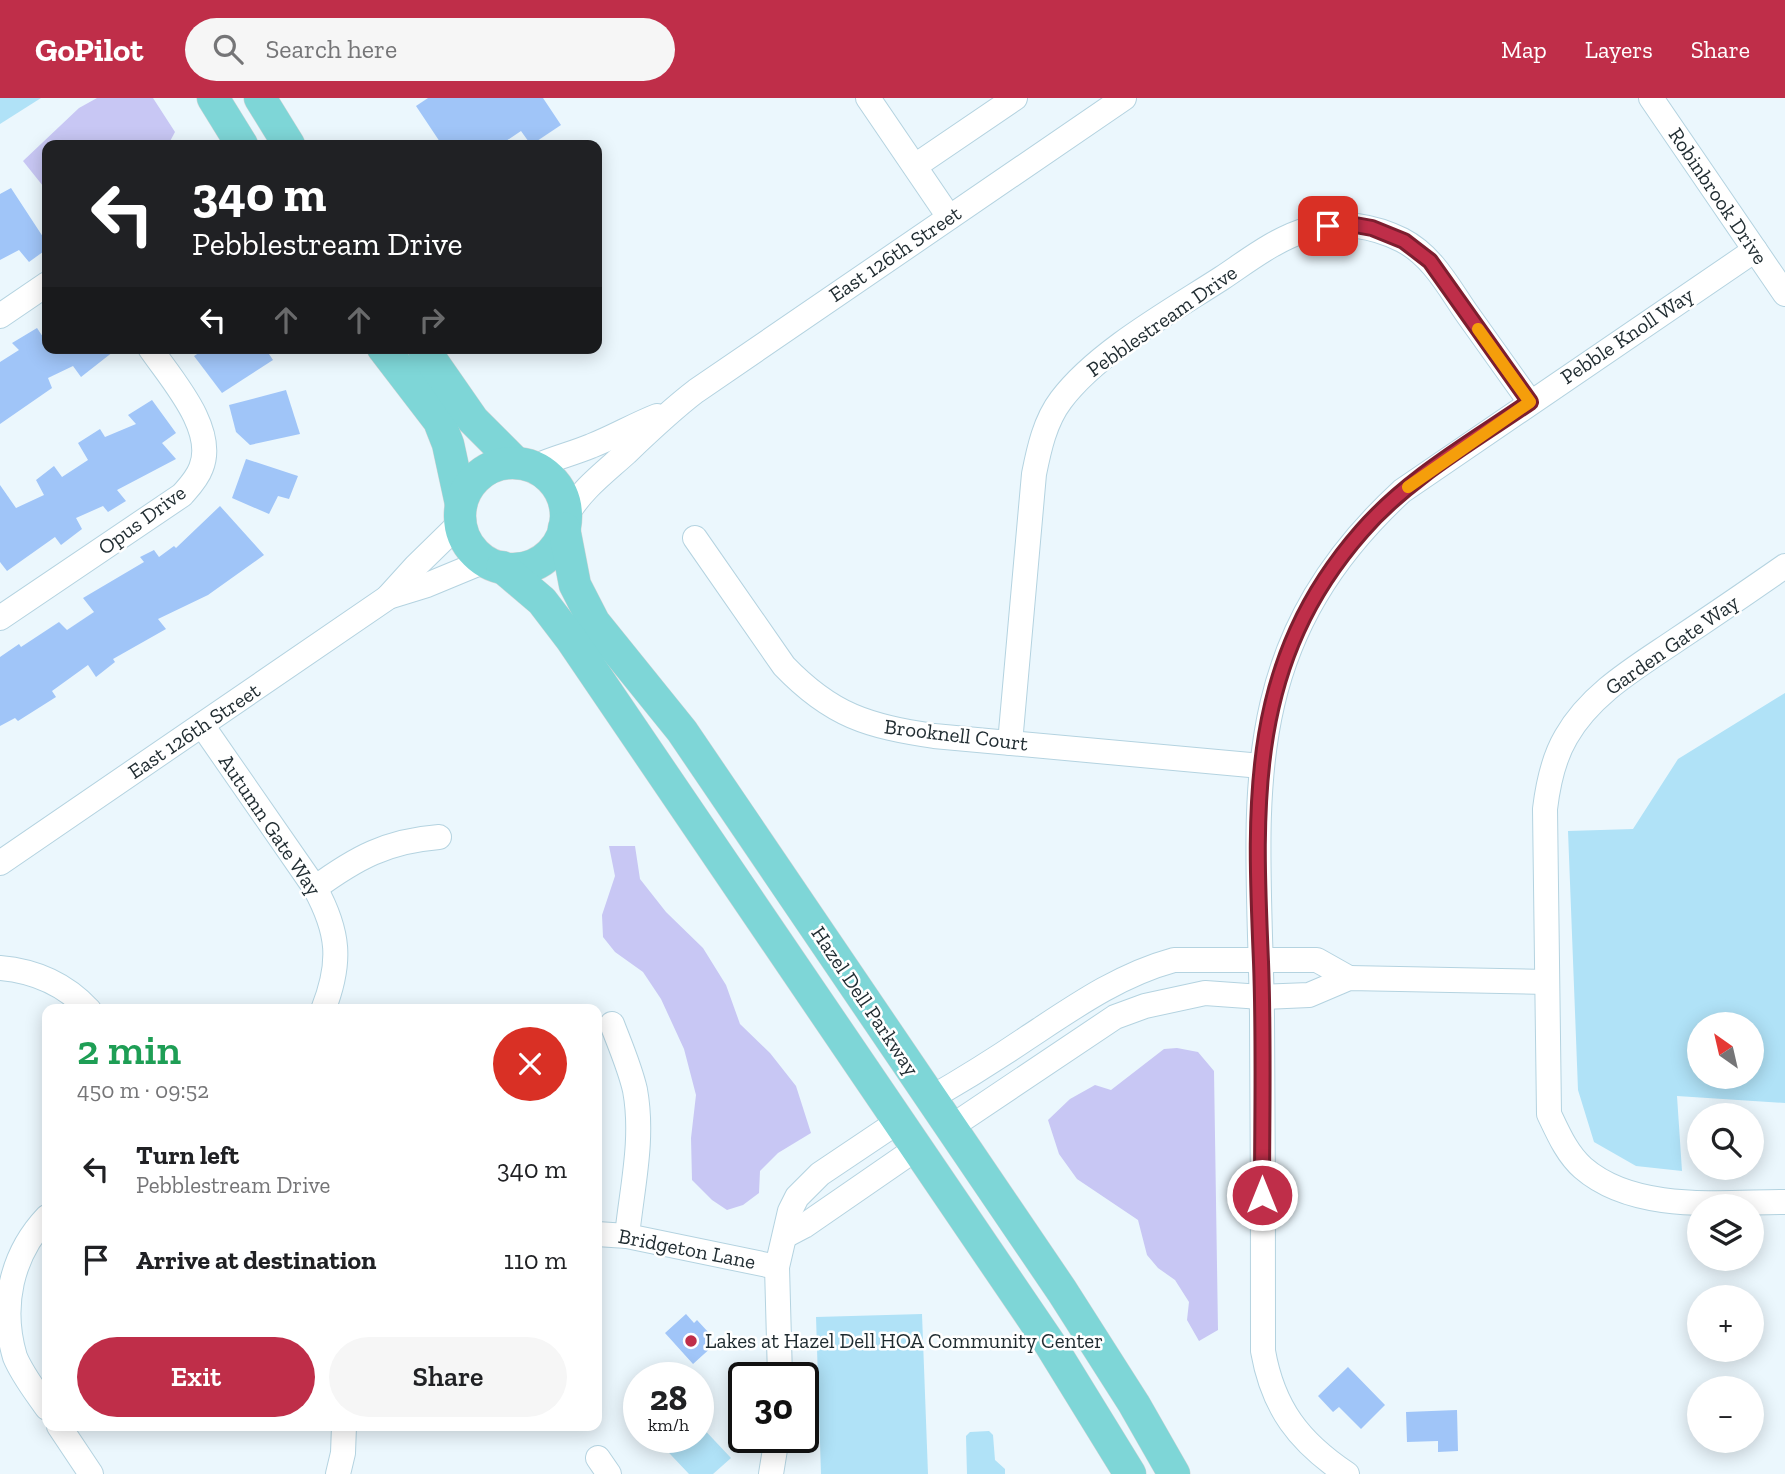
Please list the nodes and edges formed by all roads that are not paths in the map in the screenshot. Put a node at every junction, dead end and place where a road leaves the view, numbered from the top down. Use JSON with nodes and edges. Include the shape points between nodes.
{"nodes":[{"id":1,"x":213,"y":98,"type":"edge"},
{"id":2,"x":260,"y":98,"type":"edge"},
{"id":3,"x":868,"y":98,"type":"edge"},
{"id":4,"x":1016,"y":98,"type":"edge"},
{"id":5,"x":1124,"y":98,"type":"edge"},
{"id":6,"x":1651,"y":98,"type":"edge"},
{"id":7,"x":239,"y":140,"type":"edge"},
{"id":8,"x":286,"y":140,"type":"edge"},
{"id":9,"x":915,"y":166,"type":"junction"},
{"id":10,"x":949,"y":217,"type":"junction"},
{"id":11,"x":1755,"y":250,"type":"junction"},
{"id":12,"x":42,"y":287,"type":"edge"},
{"id":13,"x":1785,"y":294,"type":"edge"},
{"id":14,"x":0,"y":316,"type":"edge"},
{"id":15,"x":154,"y":354,"type":"edge"},
{"id":16,"x":388,"y":354,"type":"edge"},
{"id":17,"x":427,"y":354,"type":"edge"},
{"id":18,"x":1530,"y":402,"type":"junction"},
{"id":19,"x":667,"y":412,"type":"junction"},
{"id":20,"x":525,"y":465,"type":"junction"},
{"id":21,"x":461,"y":514,"type":"junction"},
{"id":22,"x":565,"y":522,"type":"junction"},
{"id":23,"x":695,"y":538,"type":"dead end"},
{"id":24,"x":493,"y":564,"type":"junction"},
{"id":25,"x":1785,"y":566,"type":"edge"},
{"id":26,"x":387,"y":598,"type":"junction"},
{"id":27,"x":0,"y":618,"type":"edge"},
{"id":28,"x":202,"y":725,"type":"junction"},
{"id":29,"x":1010,"y":743,"type":"junction"},
{"id":30,"x":1261,"y":766,"type":"junction"},
{"id":31,"x":439,"y":837,"type":"dead end"},
{"id":32,"x":0,"y":863,"type":"edge"},
{"id":33,"x":315,"y":888,"type":"junction"},
{"id":34,"x":1261,"y":960,"type":"junction"},
{"id":35,"x":0,"y":968,"type":"edge"},
{"id":36,"x":1349,"y":978,"type":"junction"},
{"id":37,"x":1547,"y":982,"type":"junction"},
{"id":38,"x":1261,"y":997,"type":"junction"},
{"id":39,"x":82,"y":1004,"type":"edge"},
{"id":40,"x":325,"y":1004,"type":"edge"},
{"id":41,"x":612,"y":1024,"type":"dead end"},
{"id":42,"x":931,"y":1098,"type":"junction"},
{"id":43,"x":899,"y":1121,"type":"junction"},
{"id":44,"x":951,"y":1126,"type":"junction"},
{"id":45,"x":917,"y":1147,"type":"junction"},
{"id":46,"x":1785,"y":1202,"type":"edge"},
{"id":47,"x":42,"y":1223,"type":"edge"},
{"id":48,"x":602,"y":1234,"type":"edge"},
{"id":49,"x":627,"y":1236,"type":"junction"},
{"id":50,"x":785,"y":1236,"type":"junction"},
{"id":51,"x":777,"y":1267,"type":"junction"},
{"id":52,"x":780,"y":1362,"type":"edge"},
{"id":53,"x":42,"y":1400,"type":"edge"},
{"id":54,"x":62,"y":1431,"type":"edge"},
{"id":55,"x":344,"y":1431,"type":"edge"},
{"id":56,"x":774,"y":1453,"type":"edge"},
{"id":57,"x":91,"y":1474,"type":"edge"},
{"id":58,"x":338,"y":1474,"type":"edge"},
{"id":59,"x":771,"y":1474,"type":"edge"},
{"id":60,"x":1130,"y":1474,"type":"edge"},
{"id":61,"x":1174,"y":1474,"type":"edge"},
{"id":62,"x":1347,"y":1474,"type":"edge"}],
"edges":[{"from":1,"to":7,"type":"main road"},
{"from":2,"to":8,"type":"main road"},
{"from":3,"to":9,"type":"street"},
{"from":4,"to":9,"type":"street"},
{"from":5,"to":10,"type":"street","name":"East 126th Street"},
{"from":6,"to":11,"type":"street","name":"Robinbrook Drive"},
{"from":9,"to":10,"type":"street"},
{"from":10,"to":19,"type":"street","name":"East 126th Street"},
{"from":11,"to":13,"type":"street","name":"Robinbrook Drive"},
{"from":11,"to":18,"type":"street","name":"Pebble Knoll Way"},
{"from":12,"to":14,"type":"street"},
{"from":15,"to":27,"type":"street","name":"Opus Drive","via":[[203,433],[204,457],[195,480],[160,511]]},
{"from":16,"to":21,"type":"main road","via":[[442,428]]},
{"from":17,"to":20,"type":"main road","via":[[473,420]]},
{"from":18,"to":29,"type":"street","name":"Pebblestream Drive","via":[[1430,261],[1404,241],[1372,228],[1344,223],[1311,228],[1283,239],[1150,323],[1071,387],[1059,402],[1040,447]]},
{"from":18,"to":30,"type":"street","name":"Pebble Knoll Way","via":[[1402,491],[1342,556],[1287,651],[1274,691]]},
{"from":19,"to":20,"type":"street","name":"East 126th Street","via":[[593,446]]},
{"from":19,"to":22,"type":"street","name":"East 126th Street","via":[[583,491]]},
{"from":20,"to":21,"type":"main road","via":[[498,465],[481,473],[468,487]]},
{"from":20,"to":22,"type":"main road","via":[[549,477],[560,490]]},
{"from":21,"to":24,"type":"main road","via":[[471,548]]},
{"from":21,"to":26,"type":"street","name":"East 126th Street"},
{"from":22,"to":24,"type":"main road","via":[[556,546],[541,560],[522,568]]},
{"from":22,"to":42,"type":"main road","name":"Hazel Dell Parkway","via":[[575,584],[588,613],[682,731]]},
{"from":23,"to":29,"type":"street","name":"Brooknell Court","via":[[784,666],[826,703],[883,728]]},
{"from":24,"to":26,"type":"street","name":"East 126th Street"},
{"from":24,"to":43,"type":"main road","name":"Hazel Dell Parkway","via":[[542,601],[571,639]]},
{"from":25,"to":37,"type":"street","name":"Garden Gate Way","via":[[1620,679],[1591,703],[1567,735],[1548,786],[1545,809]]},
{"from":26,"to":28,"type":"street","name":"East 126th Street"},
{"from":28,"to":32,"type":"street","name":"East 126th Street"},
{"from":28,"to":33,"type":"street","name":"Autumn Gate Way"},
{"from":29,"to":30,"type":"street","name":"Brooknell Court"},
{"from":30,"to":34,"type":"street","name":"Pebble Knoll Way"},
{"from":31,"to":33,"type":"street","via":[[384,846]]},
{"from":33,"to":40,"type":"street","name":"Autumn Gate Way","via":[[327,910],[337,948]]},
{"from":34,"to":36,"type":"street","via":[[1317,960]]},
{"from":34,"to":38,"type":"street","name":"Pebble Knoll Way"},
{"from":34,"to":42,"type":"street","via":[[1174,960],[1151,966],[1089,996]]},
{"from":35,"to":39,"type":"street","via":[[47,979]]},
{"from":36,"to":37,"type":"street"},
{"from":36,"to":38,"type":"street","via":[[1309,995]]},
{"from":37,"to":46,"type":"street","name":"Garden Gate Way","via":[[1549,1114],[1563,1143],[1584,1168],[1617,1188],[1675,1202]]},
{"from":38,"to":44,"type":"street","via":[[1205,993],[1115,1017]]},
{"from":38,"to":62,"type":"street","name":"Pebble Knoll Way","via":[[1263,1351],[1267,1374],[1297,1432]]},
{"from":41,"to":49,"type":"street","via":[[635,1089],[639,1122]]},
{"from":42,"to":44,"type":"main road","name":"Hazel Dell Parkway"},
{"from":43,"to":45,"type":"main road","name":"Hazel Dell Parkway"},
{"from":43,"to":50,"type":"street","via":[[806,1186],[790,1211]]},
{"from":44,"to":61,"type":"main road","name":"Hazel Dell Parkway","via":[[1097,1345]]},
{"from":45,"to":50,"type":"street"},
{"from":45,"to":60,"type":"main road","name":"Hazel Dell Parkway","via":[[1050,1344]]},
{"from":47,"to":53,"type":"street","via":[[13,1264],[5,1311],[14,1356]]},
{"from":48,"to":49,"type":"street","name":"Bridgeton Lane"},
{"from":49,"to":51,"type":"street","name":"Bridgeton Lane"},
{"from":50,"to":51,"type":"street"},
{"from":51,"to":52,"type":"street"},
{"from":54,"to":57,"type":"street"},
{"from":55,"to":58,"type":"street"},
{"from":56,"to":59,"type":"street"}]}
